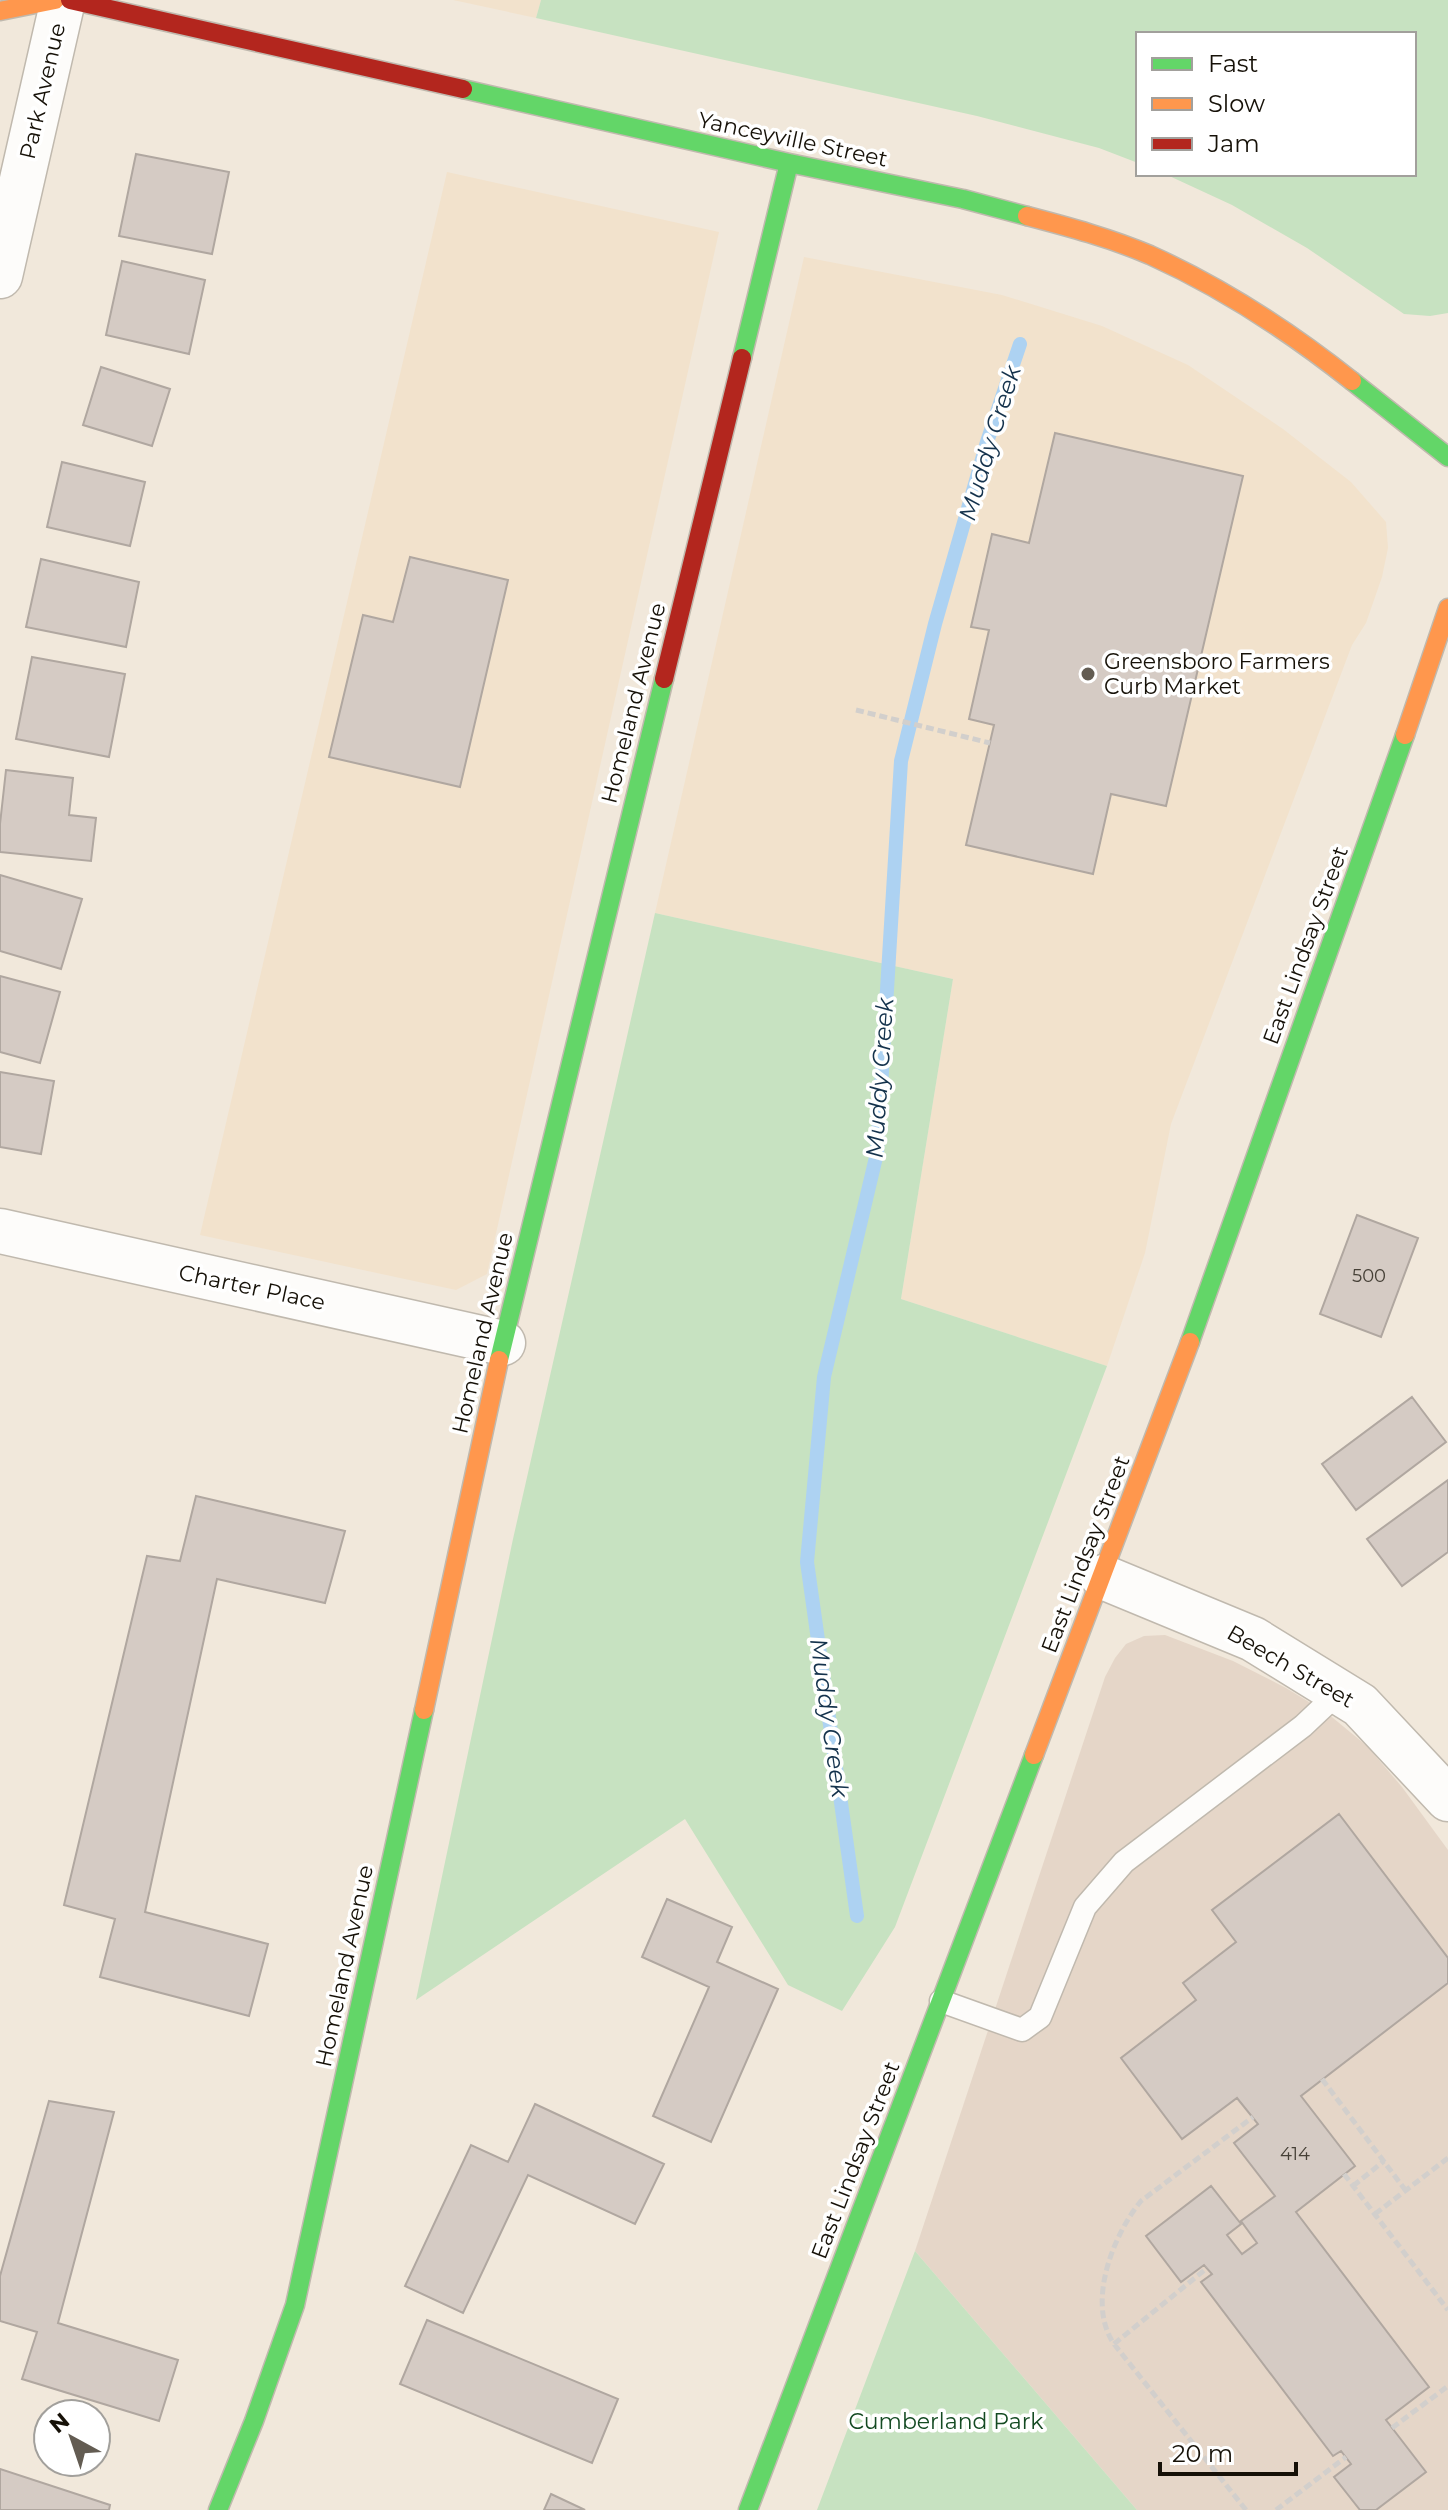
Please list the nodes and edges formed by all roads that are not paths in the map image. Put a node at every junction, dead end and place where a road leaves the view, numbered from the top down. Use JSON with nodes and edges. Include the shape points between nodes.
{"nodes":[{"id":1,"x":55,"y":0,"type":"edge"},
{"id":2,"x":63,"y":0,"type":"edge"},
{"id":3,"x":70,"y":0,"type":"edge"},
{"id":4,"x":0,"y":11,"type":"edge"},
{"id":5,"x":789,"y":163,"type":"junction"},
{"id":6,"x":0,"y":276,"type":"edge"},
{"id":7,"x":1448,"y":457,"type":"edge"},
{"id":8,"x":1448,"y":608,"type":"edge"},
{"id":9,"x":0,"y":1231,"type":"edge"},
{"id":10,"x":503,"y":1343,"type":"junction"},
{"id":11,"x":1103,"y":1577,"type":"junction"},
{"id":12,"x":1339,"y":1692,"type":"junction"},
{"id":13,"x":1448,"y":1799,"type":"edge"},
{"id":14,"x":941,"y":2001,"type":"junction"},
{"id":15,"x":218,"y":2510,"type":"edge"},
{"id":16,"x":748,"y":2510,"type":"edge"}],
"edges":[{"from":1,"to":4,"type":"street"},
{"from":2,"to":6,"type":"street","name":"Park Avenue"},
{"from":3,"to":5,"type":"street","name":"Yanceyville Street"},
{"from":5,"to":7,"type":"street","name":"Yanceyville Street","via":[[963,199],[1087,232],[1149,255],[1238,300],[1314,351]]},
{"from":5,"to":10,"type":"street","name":"Homeland Avenue"},
{"from":8,"to":11,"type":"street","name":"East Lindsay Street"},
{"from":9,"to":10,"type":"street","name":"Charter Place"},
{"from":10,"to":15,"type":"street","name":"Homeland Avenue","via":[[295,2305]]},
{"from":11,"to":12,"type":"street","name":"Beech Street","via":[[1253,1639]]},
{"from":11,"to":14,"type":"street","name":"East Lindsay Street"},
{"from":12,"to":13,"type":"street","name":"Beech Street","via":[[1360,1705]]},
{"from":12,"to":14,"type":"lane","via":[[1303,1726],[1124,1862],[1085,1907],[1040,2017],[1022,2030]]},
{"from":14,"to":16,"type":"street","name":"East Lindsay Street"}]}
